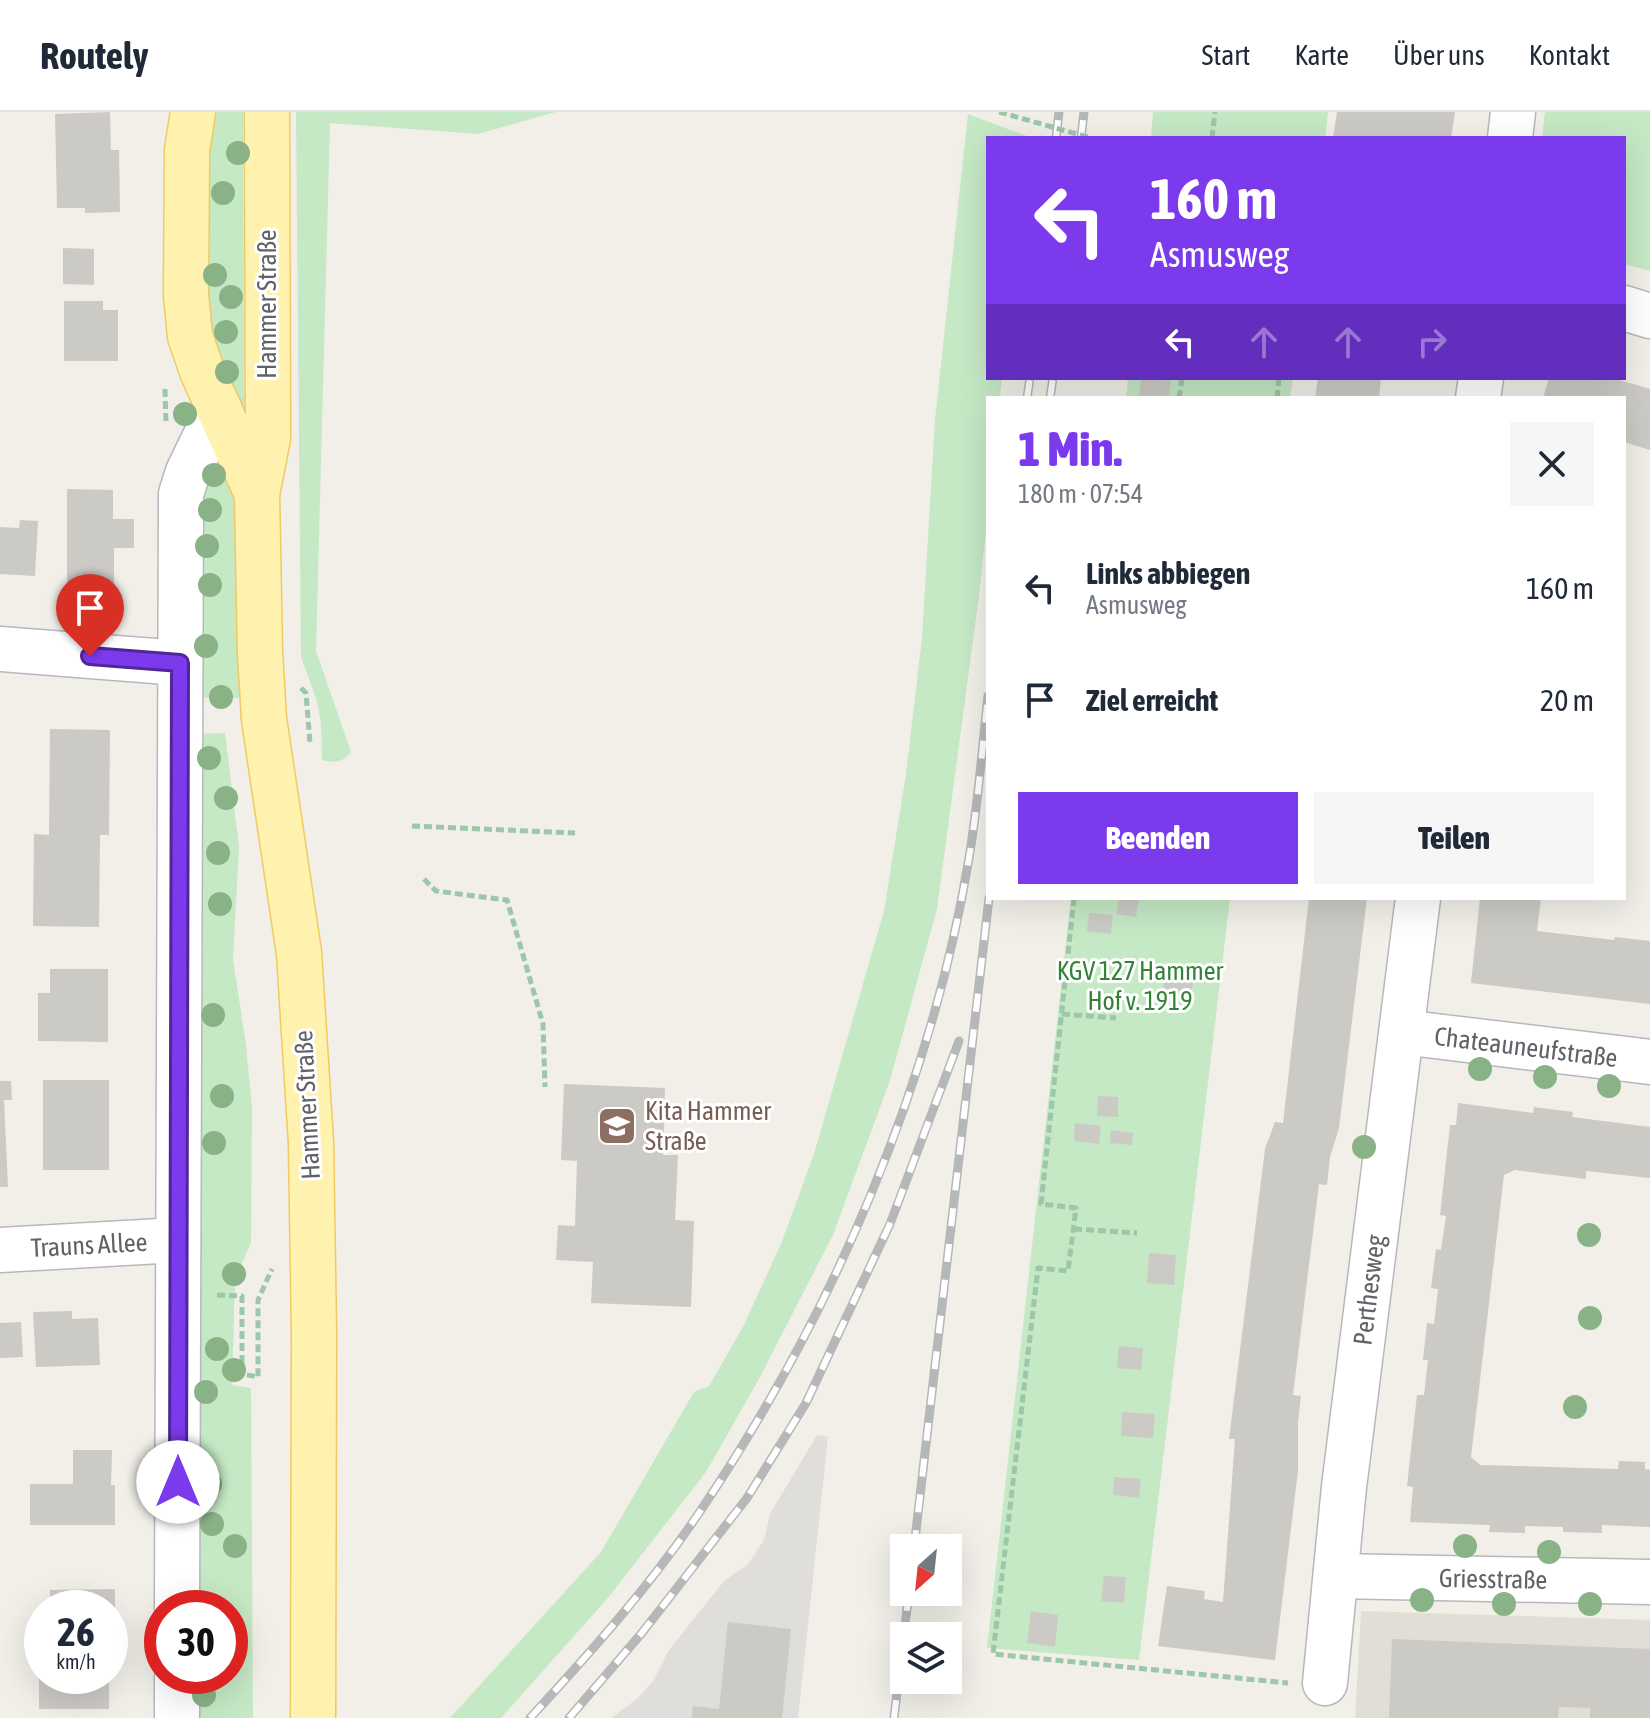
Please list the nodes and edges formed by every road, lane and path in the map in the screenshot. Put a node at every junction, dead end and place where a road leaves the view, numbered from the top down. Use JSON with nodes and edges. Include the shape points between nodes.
{"nodes":[{"id":1,"x":193,"y":112,"type":"edge"},
{"id":2,"x":267,"y":112,"type":"edge"},
{"id":3,"x":999,"y":112,"type":"edge"},
{"id":4,"x":1215,"y":112,"type":"edge"},
{"id":5,"x":1513,"y":112,"type":"edge"},
{"id":6,"x":1084,"y":136,"type":"edge"},
{"id":7,"x":1212,"y":136,"type":"edge"},
{"id":8,"x":1510,"y":136,"type":"edge"},
{"id":9,"x":1626,"y":309,"type":"edge"},
{"id":10,"x":1650,"y":316,"type":"edge"},
{"id":11,"x":219,"y":408,"type":"junction"},
{"id":12,"x":257,"y":494,"type":"junction"},
{"id":13,"x":0,"y":649,"type":"edge"},
{"id":14,"x":180,"y":663,"type":"junction"},
{"id":15,"x":412,"y":826,"type":"dead end"},
{"id":16,"x":575,"y":833,"type":"dead end"},
{"id":17,"x":424,"y":879,"type":"dead end"},
{"id":18,"x":1074,"y":900,"type":"edge"},
{"id":19,"x":1418,"y":900,"type":"edge"},
{"id":20,"x":1062,"y":1014,"type":"junction"},
{"id":21,"x":1116,"y":1018,"type":"dead end"},
{"id":22,"x":1402,"y":1032,"type":"junction"},
{"id":23,"x":1650,"y":1062,"type":"edge"},
{"id":24,"x":545,"y":1087,"type":"dead end"},
{"id":25,"x":1074,"y":1229,"type":"junction"},
{"id":26,"x":1137,"y":1233,"type":"dead end"},
{"id":27,"x":178,"y":1240,"type":"junction"},
{"id":28,"x":0,"y":1250,"type":"edge"},
{"id":29,"x":275,"y":1280,"type":"dead end"},
{"id":30,"x":178,"y":1293,"type":"junction"},
{"id":31,"x":1336,"y":1576,"type":"junction"},
{"id":32,"x":1650,"y":1582,"type":"edge"},
{"id":33,"x":177,"y":1590,"type":"edge"},
{"id":34,"x":1306,"y":1683,"type":"joint"},
{"id":35,"x":177,"y":1694,"type":"edge"},
{"id":36,"x":177,"y":1718,"type":"edge"},
{"id":37,"x":313,"y":1718,"type":"edge"}],
"edges":[{"from":1,"to":11,"type":"main road","name":"Hammer Straße","via":[[187,150],[186,295],[190,336]]},
{"from":2,"to":12,"type":"main road","name":"Hammer Straße","via":[[268,438]]},
{"from":3,"to":6,"type":"path","bridge":true},
{"from":4,"to":7,"type":"path"},
{"from":5,"to":8,"type":"street"},
{"from":9,"to":10,"type":"street"},
{"from":11,"to":12,"type":"main road","name":"Hammer Straße"},
{"from":11,"to":14,"type":"street","via":[[181,494]]},
{"from":12,"to":37,"type":"main road","name":"Hammer Straße","via":[[264,719],[299,953],[311,1143]]},
{"from":13,"to":14,"type":"street"},
{"from":14,"to":27,"type":"street"},
{"from":15,"to":16,"type":"path"},
{"from":17,"to":24,"type":"path","via":[[436,891],[507,900],[543,1024]]},
{"from":18,"to":20,"type":"path"},
{"from":19,"to":22,"type":"street","name":"Perthesweg"},
{"from":20,"to":21,"type":"path"},
{"from":20,"to":25,"type":"path","via":[[1041,1204],[1076,1208]]},
{"from":22,"to":23,"type":"street","name":"Chateauneufstraße"},
{"from":22,"to":31,"type":"street","name":"Perthesweg"},
{"from":25,"to":26,"type":"path"},
{"from":25,"to":34,"type":"path","via":[[1068,1271],[1038,1268],[993,1654]]},
{"from":27,"to":28,"type":"street","name":"Trauns Allee"},
{"from":27,"to":30,"type":"street"},
{"from":29,"to":30,"type":"path","via":[[275,1265],[258,1300],[258,1377],[242,1374],[242,1296]]},
{"from":30,"to":33,"type":"street"},
{"from":31,"to":32,"type":"street","name":"Griesstraße"},
{"from":31,"to":34,"type":"street","name":"Perthesweg"},
{"from":35,"to":36,"type":"street"}]}
